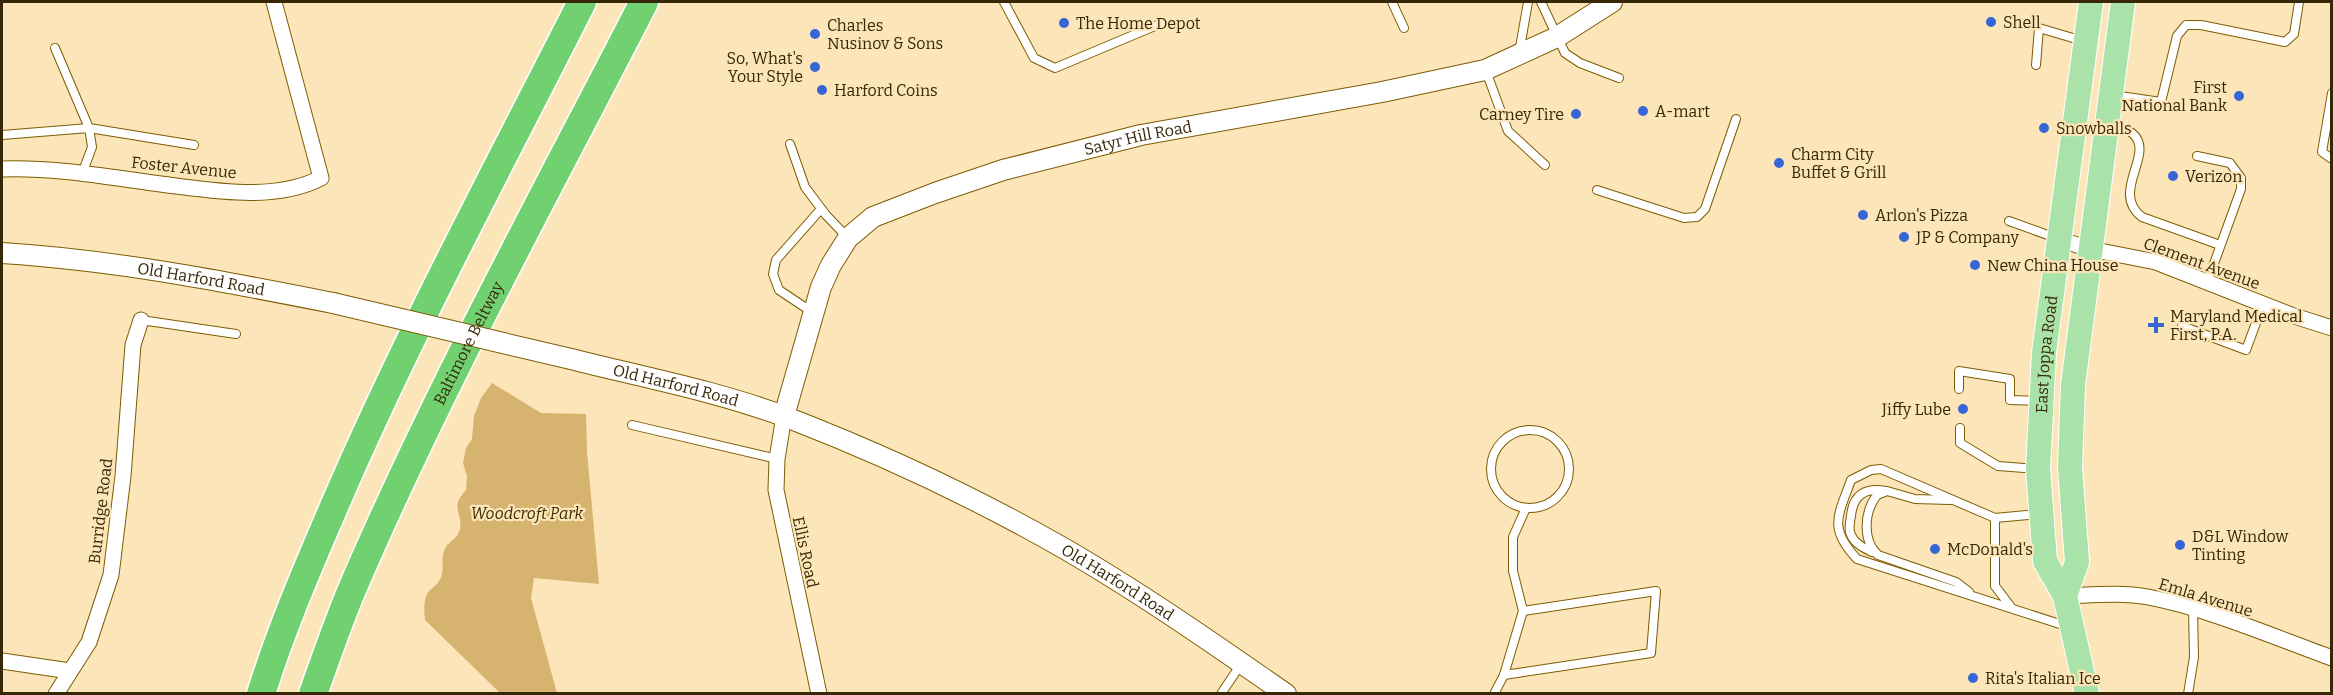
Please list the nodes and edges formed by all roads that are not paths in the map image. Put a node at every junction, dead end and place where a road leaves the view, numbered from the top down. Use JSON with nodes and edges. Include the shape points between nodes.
{"nodes":[{"id":1,"x":274,"y":2,"type":"edge"},
{"id":2,"x":582,"y":2,"type":"edge"},
{"id":3,"x":644,"y":2,"type":"edge"},
{"id":4,"x":1004,"y":2,"type":"edge"},
{"id":5,"x":1392,"y":2,"type":"edge"},
{"id":6,"x":1528,"y":2,"type":"edge"},
{"id":7,"x":1541,"y":2,"type":"edge"},
{"id":8,"x":1612,"y":2,"type":"edge"},
{"id":9,"x":2091,"y":2,"type":"edge"},
{"id":10,"x":2140,"y":2,"type":"edge"},
{"id":11,"x":2299,"y":2,"type":"edge"},
{"id":12,"x":2122,"y":13,"type":"edge"},
{"id":13,"x":1162,"y":23,"type":"dead end"},
{"id":14,"x":1404,"y":28,"type":"dead end"},
{"id":15,"x":1557,"y":37,"type":"junction"},
{"id":16,"x":2085,"y":42,"type":"junction"},
{"id":17,"x":55,"y":48,"type":"dead end"},
{"id":18,"x":1518,"y":57,"type":"junction"},
{"id":19,"x":2036,"y":65,"type":"dead end"},
{"id":20,"x":1485,"y":70,"type":"junction"},
{"id":21,"x":1620,"y":78,"type":"dead end"},
{"id":22,"x":2331,"y":93,"type":"edge"},
{"id":23,"x":2111,"y":95,"type":"junction"},
{"id":24,"x":1736,"y":119,"type":"dead end"},
{"id":25,"x":2107,"y":126,"type":"junction"},
{"id":26,"x":89,"y":128,"type":"junction"},
{"id":27,"x":2,"y":135,"type":"edge"},
{"id":28,"x":790,"y":144,"type":"dead end"},
{"id":29,"x":194,"y":145,"type":"dead end"},
{"id":30,"x":2197,"y":156,"type":"dead end"},
{"id":31,"x":2331,"y":159,"type":"edge"},
{"id":32,"x":1545,"y":165,"type":"dead end"},
{"id":33,"x":2,"y":169,"type":"edge"},
{"id":34,"x":82,"y":174,"type":"junction"},
{"id":35,"x":1598,"y":190,"type":"dead end"},
{"id":36,"x":821,"y":210,"type":"junction"},
{"id":37,"x":2009,"y":221,"type":"dead end"},
{"id":38,"x":848,"y":238,"type":"junction"},
{"id":39,"x":2058,"y":239,"type":"junction"},
{"id":40,"x":2220,"y":245,"type":"junction"},
{"id":41,"x":2090,"y":249,"type":"junction"},
{"id":42,"x":2,"y":253,"type":"edge"},
{"id":43,"x":2208,"y":283,"type":"junction"},
{"id":44,"x":2263,"y":304,"type":"junction"},
{"id":45,"x":814,"y":313,"type":"junction"},
{"id":46,"x":141,"y":320,"type":"joint"},
{"id":47,"x":2182,"y":326,"type":"dead end"},
{"id":48,"x":2331,"y":328,"type":"edge"},
{"id":49,"x":236,"y":334,"type":"dead end"},
{"id":50,"x":1959,"y":389,"type":"dead end"},
{"id":51,"x":2040,"y":401,"type":"junction"},
{"id":52,"x":784,"y":416,"type":"junction"},
{"id":53,"x":632,"y":424,"type":"dead end"},
{"id":54,"x":1960,"y":428,"type":"dead end"},
{"id":55,"x":777,"y":459,"type":"junction"},
{"id":56,"x":2037,"y":469,"type":"junction"},
{"id":57,"x":1887,"y":491,"type":"junction"},
{"id":58,"x":1955,"y":500,"type":"junction"},
{"id":59,"x":1526,"y":508,"type":"junction"},
{"id":60,"x":2040,"y":513,"type":"junction"},
{"id":61,"x":1995,"y":518,"type":"junction"},
{"id":62,"x":1878,"y":555,"type":"junction"},
{"id":63,"x":1973,"y":596,"type":"junction"},
{"id":64,"x":2065,"y":596,"type":"junction"},
{"id":65,"x":2012,"y":608,"type":"junction"},
{"id":66,"x":2193,"y":609,"type":"junction"},
{"id":67,"x":1523,"y":611,"type":"junction"},
{"id":68,"x":2072,"y":627,"type":"junction"},
{"id":69,"x":2331,"y":658,"type":"edge"},
{"id":70,"x":2,"y":661,"type":"edge"},
{"id":71,"x":1242,"y":663,"type":"junction"},
{"id":72,"x":70,"y":670,"type":"junction"},
{"id":73,"x":1504,"y":675,"type":"junction"},
{"id":74,"x":2083,"y":692,"type":"edge"},
{"id":75,"x":56,"y":693,"type":"edge"},
{"id":76,"x":261,"y":693,"type":"edge"},
{"id":77,"x":313,"y":693,"type":"edge"},
{"id":78,"x":819,"y":693,"type":"edge"},
{"id":79,"x":1221,"y":693,"type":"edge"},
{"id":80,"x":1286,"y":693,"type":"edge"},
{"id":81,"x":1494,"y":693,"type":"edge"},
{"id":82,"x":2188,"y":693,"type":"edge"}],
"edges":[{"from":1,"to":34,"type":"street","name":"Foster Avenue","via":[[321,178],[292,190],[220,192]]},
{"from":2,"to":76,"type":"highway","via":[[357,453]]},
{"from":3,"to":77,"type":"highway","name":"Baltimore Beltway","via":[[406,472],[353,588]]},
{"from":4,"to":13,"type":"lane","via":[[1034,58],[1055,68]]},
{"from":5,"to":14,"type":"lane"},
{"from":6,"to":18,"type":"lane"},
{"from":7,"to":15,"type":"lane"},
{"from":8,"to":15,"type":"street","name":"Satyr Hill Road"},
{"from":9,"to":16,"type":"main road","name":"East Joppa Road"},
{"from":10,"to":12,"type":"main road"},
{"from":11,"to":23,"type":"lane","via":[[2294,34],[2285,42],[2186,25],[2177,36],[2161,102]]},
{"from":12,"to":23,"type":"main road","name":"East Joppa Road"},
{"from":15,"to":18,"type":"street","name":"Satyr Hill Road"},
{"from":15,"to":21,"type":"lane","via":[[1565,52],[1580,63]]},
{"from":16,"to":19,"type":"lane","via":[[2039,28]]},
{"from":16,"to":39,"type":"main road","name":"East Joppa Road"},
{"from":17,"to":26,"type":"lane"},
{"from":18,"to":20,"type":"street","name":"Satyr Hill Road"},
{"from":20,"to":32,"type":"lane","via":[[1508,130]]},
{"from":20,"to":38,"type":"street","name":"Satyr Hill Road","via":[[1141,135],[1044,158],[897,207],[873,217]]},
{"from":22,"to":31,"type":"lane","via":[[2322,152]]},
{"from":23,"to":25,"type":"main road","name":"East Joppa Road"},
{"from":24,"to":35,"type":"lane","via":[[1705,209],[1697,217],[1684,218]]},
{"from":25,"to":40,"type":"lane","via":[[2131,132],[2138,141],[2140,152],[2128,195],[2134,211]]},
{"from":25,"to":41,"type":"main road","name":"East Joppa Road"},
{"from":26,"to":27,"type":"lane"},
{"from":26,"to":29,"type":"lane"},
{"from":26,"to":34,"type":"lane","via":[[92,147]]},
{"from":28,"to":36,"type":"lane","via":[[804,187]]},
{"from":30,"to":40,"type":"lane","via":[[2230,163],[2241,178],[2241,189]]},
{"from":33,"to":34,"type":"street","name":"Foster Avenue"},
{"from":36,"to":38,"type":"lane"},
{"from":36,"to":45,"type":"lane","via":[[776,260],[773,274],[779,290]]},
{"from":37,"to":39,"type":"lane"},
{"from":38,"to":45,"type":"street","name":"Satyr Hill Road","via":[[831,265]]},
{"from":39,"to":41,"type":"street","name":"Clement Avenue"},
{"from":39,"to":51,"type":"main road","name":"East Joppa Road"},
{"from":40,"to":43,"type":"lane"},
{"from":41,"to":43,"type":"street","name":"Clement Avenue","via":[[2156,262]]},
{"from":41,"to":64,"type":"main road","name":"East Joppa Road","via":[[2071,429],[2078,562]]},
{"from":42,"to":52,"type":"street","name":"Old Harford Road","bridge":true,"via":[[72,257],[333,303],[571,359]]},
{"from":43,"to":44,"type":"street","name":"Clement Avenue"},
{"from":44,"to":47,"type":"lane","via":[[2246,350]]},
{"from":44,"to":48,"type":"street","name":"Clement Avenue"},
{"from":45,"to":52,"type":"street","name":"Satyr Hill Road"},
{"from":46,"to":49,"type":"lane"},
{"from":46,"to":72,"type":"street","name":"Burridge Road","via":[[133,345],[111,575],[89,642]]},
{"from":50,"to":51,"type":"lane","via":[[1959,371],[2010,379],[2010,400]]},
{"from":51,"to":56,"type":"main road","name":"East Joppa Road"},
{"from":52,"to":55,"type":"street","name":"Ellis Road"},
{"from":52,"to":71,"type":"street","name":"Old Harford Road","via":[[938,481],[1010,518],[1123,585]]},
{"from":53,"to":55,"type":"lane"},
{"from":54,"to":56,"type":"lane","via":[[1960,443],[1998,466]]},
{"from":55,"to":78,"type":"street","name":"Ellis Road","via":[[780,516]]},
{"from":56,"to":60,"type":"main road","name":"East Joppa Road"},
{"from":57,"to":58,"type":"lane","via":[[1915,499]]},
{"from":57,"to":62,"type":"lane","via":[[1877,495],[1868,517],[1867,538]]},
{"from":57,"to":62,"type":"lane","via":[[1870,489],[1861,493],[1851,509],[1850,534],[1863,548]]},
{"from":58,"to":61,"type":"lane"},
{"from":58,"to":63,"type":"lane","via":[[1889,471],[1871,470],[1851,480],[1837,519],[1842,543],[1857,559]]},
{"from":59,"to":59,"type":"lane","via":[[1539,507],[1556,498],[1567,482],[1567,456],[1561,444],[1539,430],[1526,429],[1508,436],[1495,450],[1491,462],[1495,488],[1503,498]]},
{"from":59,"to":67,"type":"lane","via":[[1513,537],[1513,571]]},
{"from":60,"to":61,"type":"lane"},
{"from":60,"to":64,"type":"main road","name":"East Joppa Road","via":[[2045,561]]},
{"from":61,"to":65,"type":"lane","via":[[1995,586]]},
{"from":62,"to":63,"type":"lane","via":[[1956,582]]},
{"from":63,"to":65,"type":"lane"},
{"from":64,"to":66,"type":"street","name":"Emla Avenue","via":[[2126,594]]},
{"from":64,"to":68,"type":"main road","name":"East Joppa Road"},
{"from":65,"to":68,"type":"lane"},
{"from":66,"to":69,"type":"street","name":"Emla Avenue"},
{"from":66,"to":82,"type":"lane","via":[[2194,657]]},
{"from":67,"to":73,"type":"lane"},
{"from":67,"to":73,"type":"lane","via":[[1656,591],[1651,653]]},
{"from":68,"to":74,"type":"main road","name":"East Joppa Road"},
{"from":70,"to":72,"type":"street"},
{"from":71,"to":79,"type":"lane"},
{"from":71,"to":80,"type":"street","name":"Old Harford Road"},
{"from":72,"to":75,"type":"street","name":"Burridge Road"},
{"from":73,"to":81,"type":"lane"}]}
